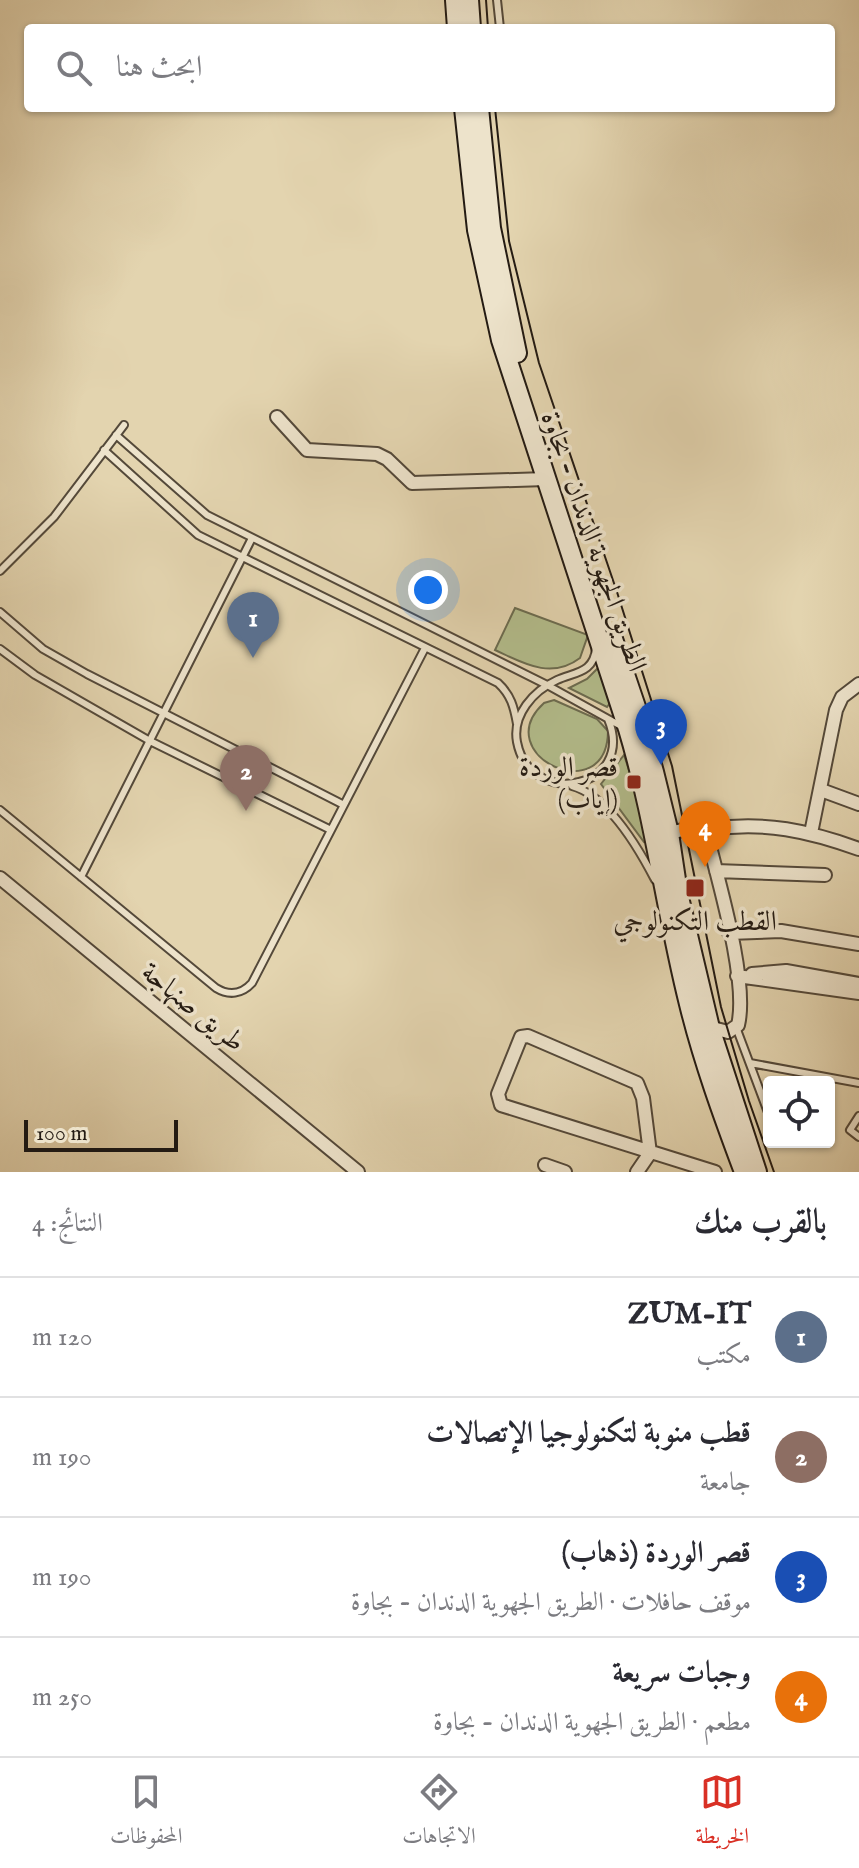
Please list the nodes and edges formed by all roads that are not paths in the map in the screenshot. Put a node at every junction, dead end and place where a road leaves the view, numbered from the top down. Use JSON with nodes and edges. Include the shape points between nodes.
{"nodes":[{"id":1,"x":455,"y":0,"type":"edge"},
{"id":2,"x":469,"y":0,"type":"edge"},
{"id":3,"x":497,"y":0,"type":"edge"},
{"id":4,"x":457,"y":24,"type":"edge"},
{"id":5,"x":471,"y":24,"type":"edge"},
{"id":6,"x":500,"y":24,"type":"edge"},
{"id":7,"x":464,"y":112,"type":"edge"},
{"id":8,"x":479,"y":112,"type":"edge"},
{"id":9,"x":277,"y":417,"type":"dead end"},
{"id":10,"x":124,"y":425,"type":"dead end"},
{"id":11,"x":116,"y":435,"type":"junction"},
{"id":12,"x":104,"y":450,"type":"junction"},
{"id":13,"x":546,"y":479,"type":"junction"},
{"id":14,"x":252,"y":538,"type":"junction"},
{"id":15,"x":243,"y":557,"type":"junction"},
{"id":16,"x":0,"y":571,"type":"edge"},
{"id":17,"x":0,"y":612,"type":"edge"},
{"id":18,"x":597,"y":629,"type":"junction"},
{"id":19,"x":425,"y":648,"type":"junction"},
{"id":20,"x":0,"y":649,"type":"edge"},
{"id":21,"x":859,"y":684,"type":"edge"},
{"id":22,"x":547,"y":685,"type":"junction"},
{"id":23,"x":637,"y":710,"type":"junction"},
{"id":24,"x":163,"y":714,"type":"junction"},
{"id":25,"x":608,"y":719,"type":"junction"},
{"id":26,"x":517,"y":724,"type":"junction"},
{"id":27,"x":628,"y":729,"type":"junction"},
{"id":28,"x":150,"y":741,"type":"junction"},
{"id":29,"x":614,"y":749,"type":"junction"},
{"id":30,"x":649,"y":753,"type":"junction"},
{"id":31,"x":569,"y":785,"type":"junction"},
{"id":32,"x":821,"y":790,"type":"junction"},
{"id":33,"x":859,"y":804,"type":"edge"},
{"id":34,"x":344,"y":805,"type":"junction"},
{"id":35,"x":0,"y":810,"type":"edge"},
{"id":36,"x":331,"y":830,"type":"junction"},
{"id":37,"x":711,"y":830,"type":"junction"},
{"id":38,"x":811,"y":833,"type":"junction"},
{"id":39,"x":662,"y":834,"type":"junction"},
{"id":40,"x":859,"y":849,"type":"edge"},
{"id":41,"x":716,"y":871,"type":"junction"},
{"id":42,"x":825,"y":875,"type":"dead end"},
{"id":43,"x":81,"y":877,"type":"junction"},
{"id":44,"x":0,"y":878,"type":"edge"},
{"id":45,"x":665,"y":899,"type":"junction"},
{"id":46,"x":729,"y":933,"type":"junction"},
{"id":47,"x":859,"y":944,"type":"edge"},
{"id":48,"x":740,"y":976,"type":"junction"},
{"id":49,"x":859,"y":984,"type":"edge"},
{"id":50,"x":859,"y":993,"type":"edge"},
{"id":51,"x":689,"y":1005,"type":"junction"},
{"id":52,"x":736,"y":1027,"type":"junction"},
{"id":53,"x":710,"y":1028,"type":"junction"},
{"id":54,"x":750,"y":1063,"type":"junction"},
{"id":55,"x":859,"y":1083,"type":"edge"},
{"id":56,"x":763,"y":1099,"type":"edge"},
{"id":57,"x":859,"y":1116,"type":"edge"},
{"id":58,"x":859,"y":1137,"type":"edge"},
{"id":59,"x":650,"y":1153,"type":"junction"},
{"id":60,"x":545,"y":1165,"type":"dead end"},
{"id":61,"x":674,"y":1166,"type":"edge"},
{"id":62,"x":358,"y":1172,"type":"edge"},
{"id":63,"x":565,"y":1172,"type":"edge"},
{"id":64,"x":637,"y":1172,"type":"edge"},
{"id":65,"x":715,"y":1172,"type":"edge"},
{"id":66,"x":744,"y":1172,"type":"edge"},
{"id":67,"x":757,"y":1172,"type":"edge"}],
"edges":[{"from":1,"to":4,"type":"main road"},
{"from":2,"to":5,"type":"main road"},
{"from":3,"to":6,"type":"lane"},
{"from":7,"to":13,"type":"main road","name":"الطريق الجهوية الدندان - بجاوة","via":[[487,283]]},
{"from":8,"to":23,"type":"main road","name":"الطريق الجهوية الدندان - بجاوة","via":[[491,228],[513,337]]},
{"from":9,"to":13,"type":"street","via":[[307,450],[377,454],[412,483]]},
{"from":10,"to":11,"type":"lane"},
{"from":11,"to":12,"type":"lane"},
{"from":11,"to":14,"type":"lane","via":[[207,515]]},
{"from":12,"to":15,"type":"lane","via":[[183,524]]},
{"from":12,"to":16,"type":"lane","via":[[54,517]]},
{"from":13,"to":18,"type":"main road","name":"الطريق الجهوية الدندان - بجاوة"},
{"from":14,"to":15,"type":"lane"},
{"from":14,"to":22,"type":"lane"},
{"from":15,"to":19,"type":"lane"},
{"from":15,"to":24,"type":"lane"},
{"from":17,"to":24,"type":"lane","via":[[43,649]]},
{"from":18,"to":22,"type":"lane","via":[[596,654],[587,668]]},
{"from":18,"to":27,"type":"main road","name":"الطريق الجهوية الدندان - بجاوة"},
{"from":19,"to":26,"type":"lane","via":[[498,683],[513,702]]},
{"from":19,"to":34,"type":"lane"},
{"from":20,"to":28,"type":"lane"},
{"from":21,"to":32,"type":"street","via":[[842,697],[836,710]]},
{"from":22,"to":25,"type":"lane"},
{"from":22,"to":26,"type":"lane"},
{"from":23,"to":27,"type":"lane"},
{"from":23,"to":30,"type":"main road","name":"الطريق الجهوية الدندان - بجاوة"},
{"from":24,"to":28,"type":"lane"},
{"from":24,"to":34,"type":"lane"},
{"from":25,"to":27,"type":"lane"},
{"from":25,"to":29,"type":"lane"},
{"from":26,"to":31,"type":"lane","via":[[516,739],[528,767],[540,777]]},
{"from":27,"to":29,"type":"lane"},
{"from":27,"to":30,"type":"lane"},
{"from":27,"to":39,"type":"main road","name":"الطريق الجهوية الدندان - بجاوة"},
{"from":28,"to":36,"type":"lane"},
{"from":28,"to":43,"type":"lane"},
{"from":29,"to":31,"type":"lane","via":[[597,774]]},
{"from":30,"to":39,"type":"main road","name":"الطريق الجهوية الدندان - بجاوة"},
{"from":31,"to":45,"type":"lane","via":[[598,798],[645,860]]},
{"from":32,"to":33,"type":"street"},
{"from":32,"to":38,"type":"street"},
{"from":34,"to":36,"type":"lane"},
{"from":35,"to":43,"type":"lane"},
{"from":36,"to":43,"type":"lane","via":[[252,983],[237,992],[216,988]]},
{"from":37,"to":38,"type":"street","via":[[737,825]]},
{"from":37,"to":39,"type":"street"},
{"from":37,"to":41,"type":"street"},
{"from":38,"to":40,"type":"street"},
{"from":39,"to":45,"type":"main road","name":"الطريق الجهوية الدندان - بجاوة"},
{"from":39,"to":53,"type":"main road","name":"الطريق الجهوية الدندان - بجاوة"},
{"from":41,"to":42,"type":"street"},
{"from":41,"to":46,"type":"street"},
{"from":44,"to":62,"type":"street","name":"طريق صنهاجة"},
{"from":45,"to":51,"type":"main road","name":"الطريق الجهوية الدندان - بجاوة"},
{"from":46,"to":47,"type":"street","via":[[781,931]]},
{"from":46,"to":48,"type":"street"},
{"from":48,"to":49,"type":"street","via":[[786,971]]},
{"from":48,"to":50,"type":"street"},
{"from":48,"to":52,"type":"street"},
{"from":51,"to":53,"type":"street"},
{"from":51,"to":66,"type":"main road","name":"الطريق الجهوية الدندان - بجاوة"},
{"from":52,"to":53,"type":"street","via":[[726,1032]]},
{"from":52,"to":54,"type":"lane"},
{"from":53,"to":67,"type":"main road","name":"الطريق الجهوية الدندان - بجاوة"},
{"from":54,"to":55,"type":"lane"},
{"from":54,"to":56,"type":"lane"},
{"from":57,"to":58,"type":"lane","via":[[850,1130]]},
{"from":59,"to":59,"type":"street","via":[[637,1083],[521,1037],[498,1094],[501,1105]]},
{"from":59,"to":61,"type":"street"},
{"from":59,"to":64,"type":"street"},
{"from":60,"to":63,"type":"street"},
{"from":61,"to":65,"type":"street"}]}
